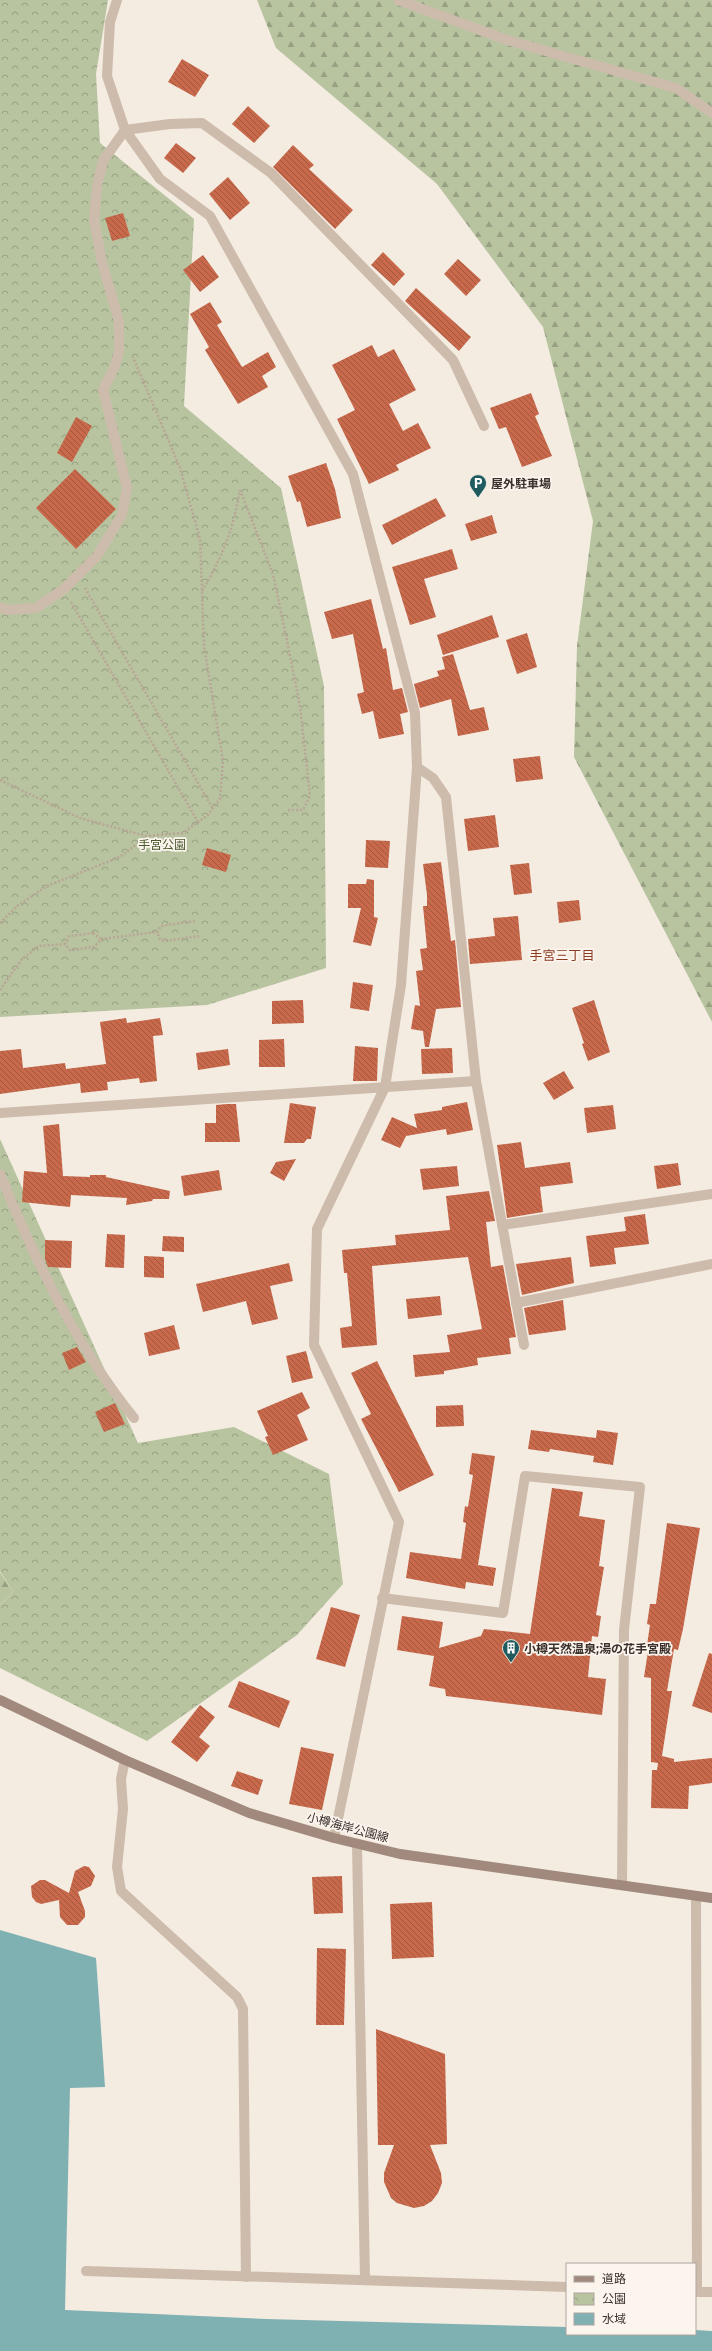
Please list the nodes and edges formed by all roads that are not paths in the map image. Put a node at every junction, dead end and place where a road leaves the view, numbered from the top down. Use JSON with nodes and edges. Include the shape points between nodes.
{"nodes":[{"id":1,"x":117,"y":0,"type":"edge"},
{"id":2,"x":398,"y":0,"type":"edge"},
{"id":3,"x":712,"y":113,"type":"edge"},
{"id":4,"x":125,"y":130,"type":"junction"},
{"id":5,"x":484,"y":426,"type":"dead end"},
{"id":6,"x":0,"y":607,"type":"edge"},
{"id":7,"x":417,"y":767,"type":"junction"},
{"id":8,"x":476,"y":1081,"type":"junction"},
{"id":9,"x":385,"y":1087,"type":"junction"},
{"id":10,"x":0,"y":1113,"type":"edge"},
{"id":11,"x":0,"y":1174,"type":"edge"},
{"id":12,"x":712,"y":1194,"type":"edge"},
{"id":13,"x":502,"y":1225,"type":"junction"},
{"id":14,"x":712,"y":1264,"type":"edge"},
{"id":15,"x":516,"y":1303,"type":"junction"},
{"id":16,"x":524,"y":1345,"type":"dead end"},
{"id":17,"x":134,"y":1418,"type":"dead end"},
{"id":18,"x":382,"y":1598,"type":"junction"},
{"id":19,"x":0,"y":1700,"type":"edge"},
{"id":20,"x":125,"y":1760,"type":"junction"},
{"id":21,"x":334,"y":1838,"type":"junction"},
{"id":22,"x":357,"y":1844,"type":"junction"},
{"id":23,"x":622,"y":1885,"type":"junction"},
{"id":24,"x":696,"y":1896,"type":"junction"},
{"id":25,"x":712,"y":1898,"type":"edge"},
{"id":26,"x":86,"y":2271,"type":"dead end"},
{"id":27,"x":246,"y":2277,"type":"junction"},
{"id":28,"x":365,"y":2280,"type":"junction"},
{"id":29,"x":566,"y":2287,"type":"edge"},
{"id":30,"x":696,"y":2292,"type":"edge"},
{"id":31,"x":712,"y":2292,"type":"edge"}],
"edges":[{"from":1,"to":4,"type":"street","via":[[110,22],[107,76]]},
{"from":2,"to":3,"type":"street","via":[[507,40],[676,88]]},
{"from":4,"to":5,"type":"street","via":[[202,123],[271,174],[453,360]]},
{"from":4,"to":6,"type":"street","via":[[103,161],[94,219],[102,262],[119,322],[119,351],[103,390],[127,488],[122,515],[97,556],[64,589],[36,608],[7,610]]},
{"from":4,"to":7,"type":"street","via":[[160,179],[210,216],[353,474],[415,713]]},
{"from":7,"to":8,"type":"street","via":[[432,778],[446,797]]},
{"from":7,"to":9,"type":"street","via":[[401,985]]},
{"from":8,"to":9,"type":"street"},
{"from":8,"to":13,"type":"street"},
{"from":9,"to":10,"type":"street"},
{"from":9,"to":18,"type":"street","via":[[316,1229],[314,1275],[314,1346],[399,1522]]},
{"from":11,"to":17,"type":"street","via":[[22,1230],[61,1307],[107,1384]]},
{"from":12,"to":13,"type":"street"},
{"from":13,"to":15,"type":"street"},
{"from":14,"to":15,"type":"street"},
{"from":15,"to":16,"type":"street"},
{"from":18,"to":21,"type":"street"},
{"from":18,"to":23,"type":"street","via":[[503,1613],[525,1476],[640,1487],[624,1630]]},
{"from":19,"to":20,"type":"main road","name":"小樽海岸公園線"},
{"from":20,"to":21,"type":"main road","name":"小樽海岸公園線","via":[[249,1813]]},
{"from":20,"to":27,"type":"street","via":[[121,1778],[123,1809],[117,1868],[121,1891],[236,1997],[243,2010]]},
{"from":21,"to":22,"type":"main road","name":"小樽海岸公園線"},
{"from":22,"to":23,"type":"main road","name":"小樽海岸公園線","via":[[400,1854]]},
{"from":22,"to":28,"type":"street"},
{"from":23,"to":24,"type":"main road","name":"小樽海岸公園線"},
{"from":24,"to":25,"type":"main road","name":"小樽海岸公園線"},
{"from":24,"to":30,"type":"street"},
{"from":26,"to":27,"type":"street"},
{"from":27,"to":28,"type":"street"},
{"from":28,"to":29,"type":"street"},
{"from":30,"to":31,"type":"street"}]}
